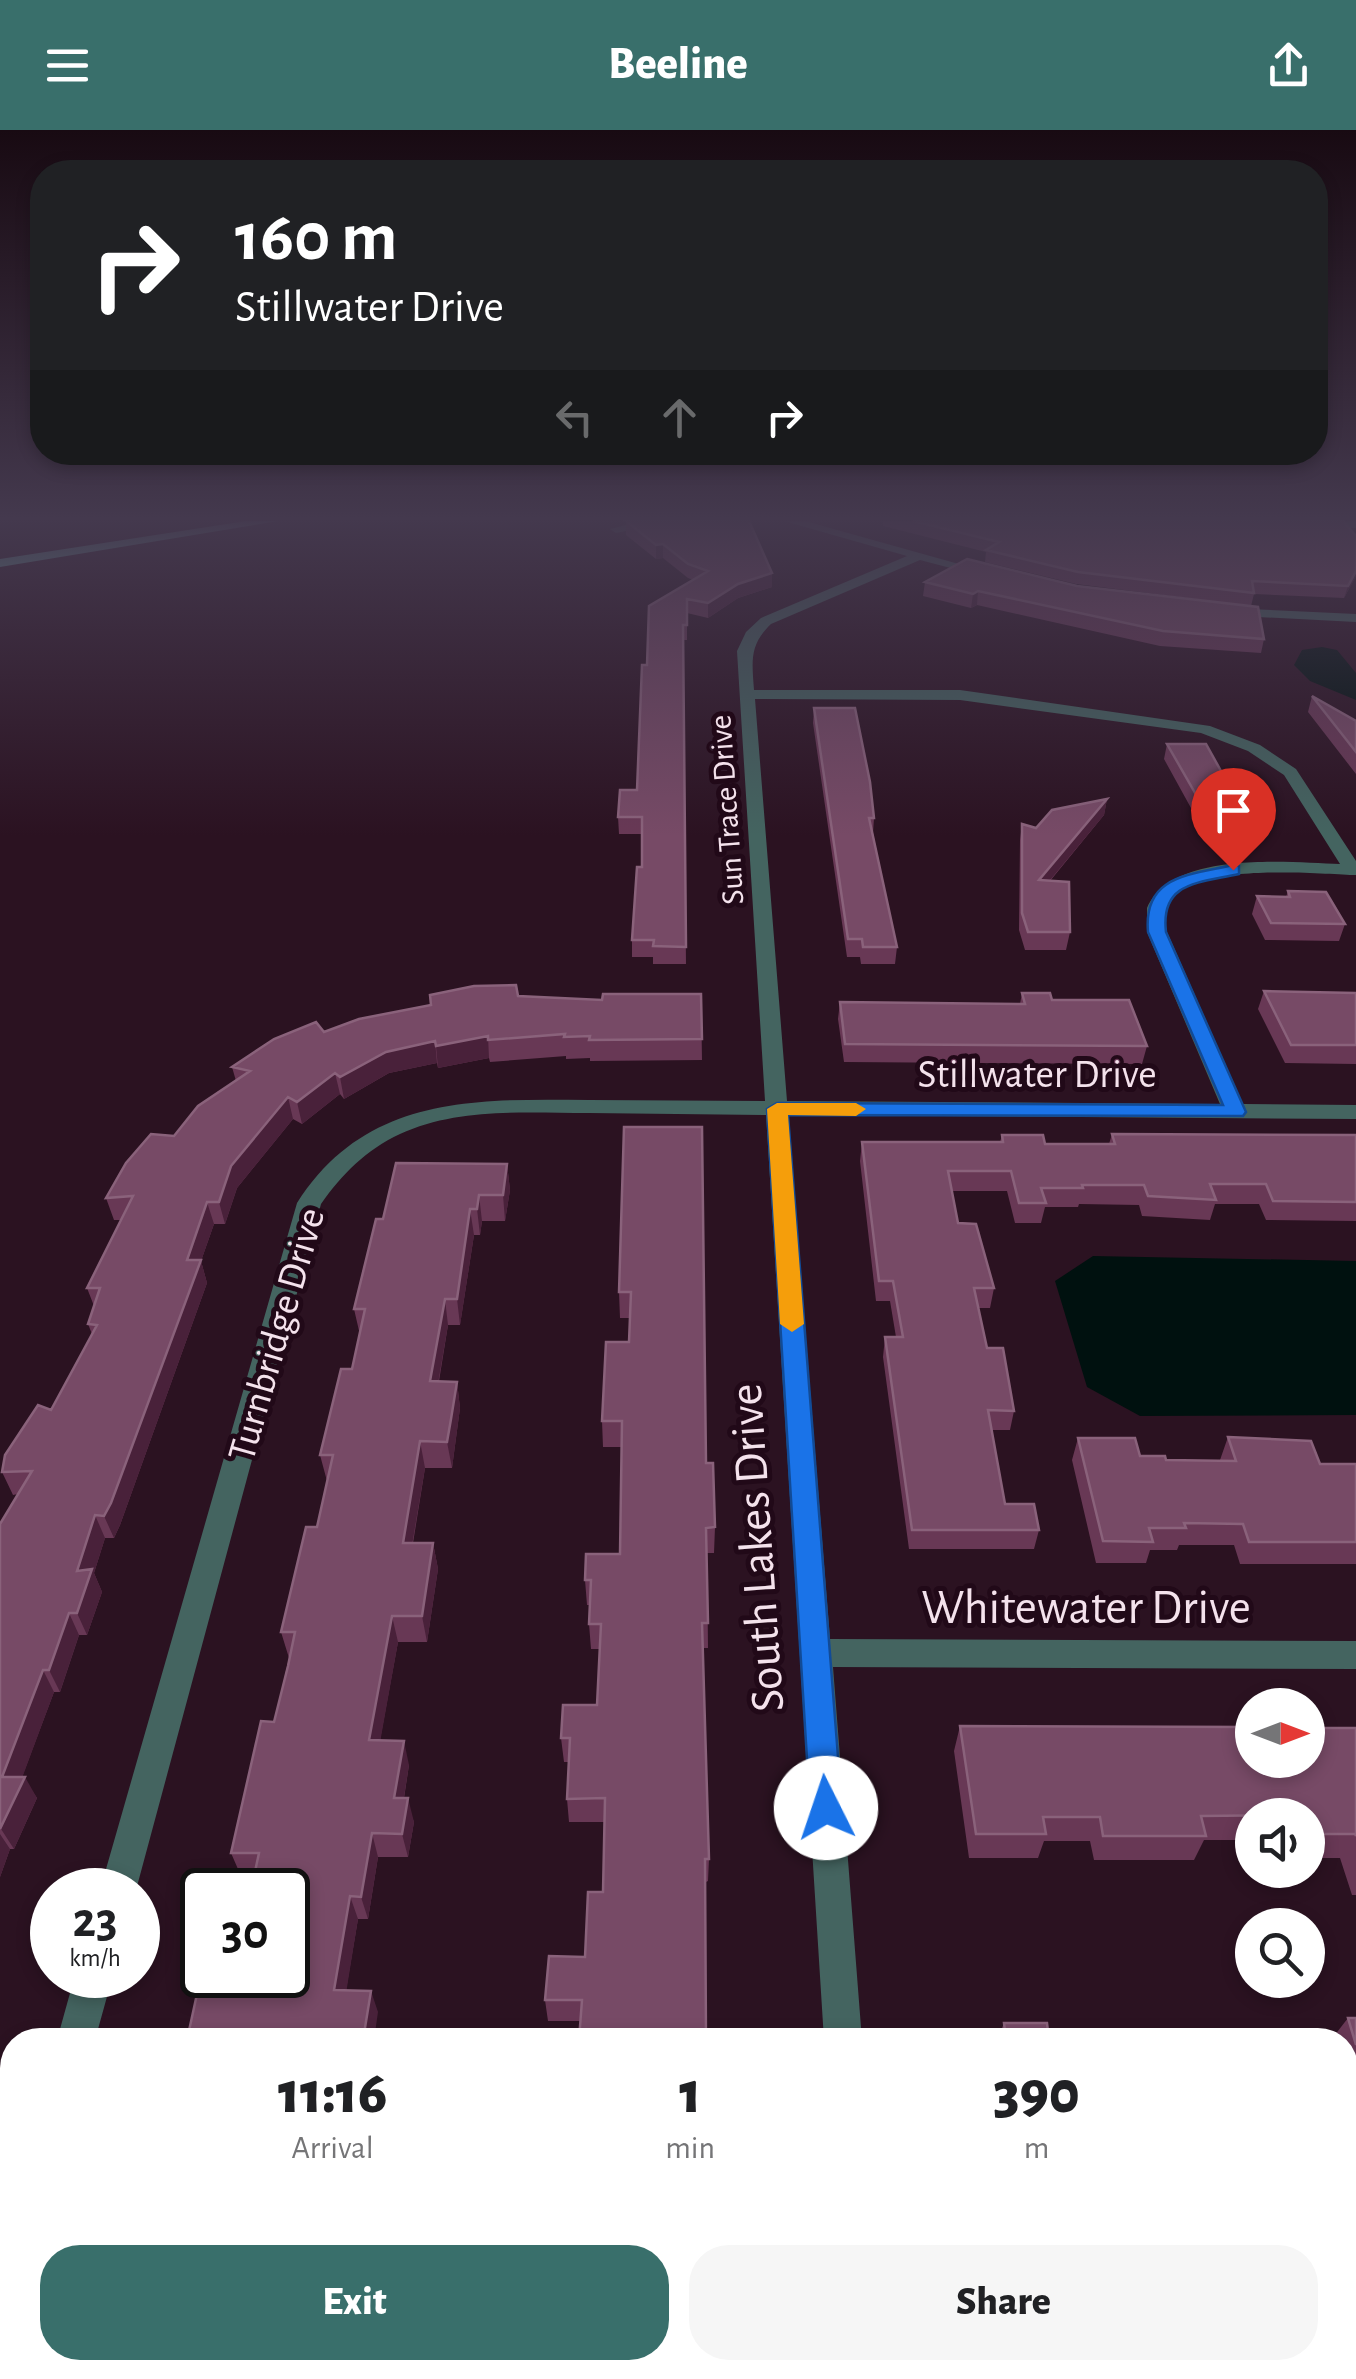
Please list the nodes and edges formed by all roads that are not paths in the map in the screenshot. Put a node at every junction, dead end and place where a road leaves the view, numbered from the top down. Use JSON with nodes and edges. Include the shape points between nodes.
{"nodes":[{"id":1,"x":761,"y":626,"type":"edge"},
{"id":2,"x":748,"y":694,"type":"junction"},
{"id":3,"x":1355,"y":870,"type":"edge"},
{"id":4,"x":777,"y":1109,"type":"junction"},
{"id":5,"x":1236,"y":1112,"type":"junction"},
{"id":6,"x":1356,"y":1112,"type":"edge"},
{"id":7,"x":815,"y":1653,"type":"junction"},
{"id":8,"x":1356,"y":1654,"type":"edge"},
{"id":9,"x":124,"y":1868,"type":"edge"},
{"id":10,"x":88,"y":1998,"type":"edge"},
{"id":11,"x":79,"y":2028,"type":"edge"},
{"id":12,"x":842,"y":2028,"type":"edge"}],
"edges":[{"from":1,"to":2,"type":"street","name":"Sun Trace Drive","via":[[746,642]]},
{"from":2,"to":3,"type":"street","via":[[960,695],[1204,729],[1254,748],[1290,772]]},
{"from":2,"to":4,"type":"street","name":"Sun Trace Drive"},
{"from":3,"to":5,"type":"street","via":[[1210,872],[1177,883],[1159,900],[1157,932]]},
{"from":4,"to":5,"type":"street","name":"Stillwater Drive"},
{"from":4,"to":7,"type":"street","name":"South Lakes Drive"},
{"from":4,"to":9,"type":"street","name":"Turnbridge Drive","via":[[467,1108],[388,1129],[328,1173],[309,1203]]},
{"from":5,"to":6,"type":"street","name":"Stillwater Drive"},
{"from":7,"to":8,"type":"street","name":"Whitewater Drive"},
{"from":7,"to":12,"type":"street","name":"South Lakes Drive"},
{"from":10,"to":11,"type":"street"}]}
